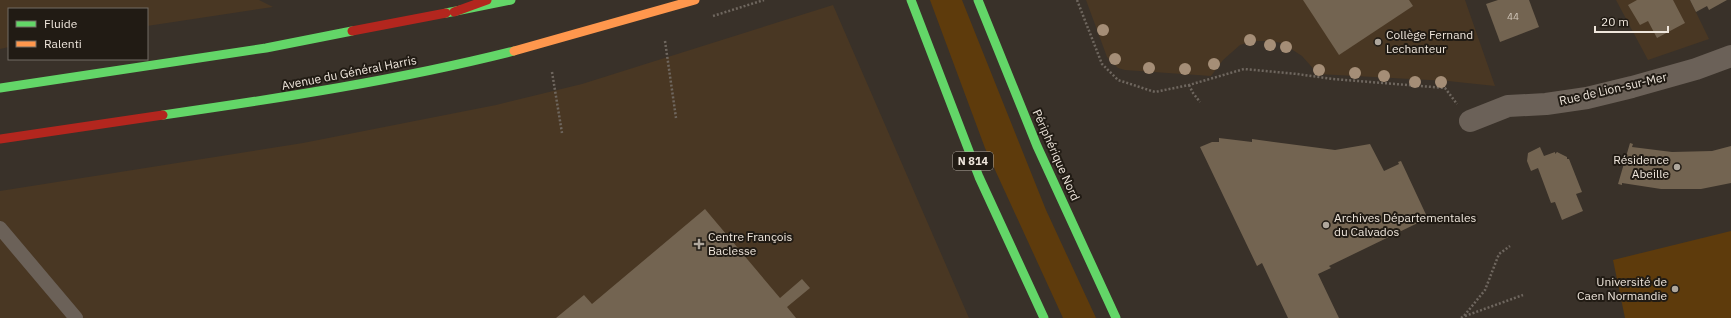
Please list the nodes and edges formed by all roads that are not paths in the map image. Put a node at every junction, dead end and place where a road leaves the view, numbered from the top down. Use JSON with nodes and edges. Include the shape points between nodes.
{"nodes":[{"id":1,"x":487,"y":0,"type":"edge"},
{"id":2,"x":511,"y":0,"type":"edge"},
{"id":3,"x":695,"y":0,"type":"edge"},
{"id":4,"x":911,"y":0,"type":"edge"},
{"id":5,"x":978,"y":0,"type":"edge"},
{"id":6,"x":454,"y":12,"type":"junction"},
{"id":7,"x":1731,"y":56,"type":"edge"},
{"id":8,"x":0,"y":88,"type":"edge"},
{"id":9,"x":1470,"y":121,"type":"road end"},
{"id":10,"x":0,"y":139,"type":"edge"},
{"id":11,"x":0,"y":228,"type":"edge"},
{"id":12,"x":76,"y":318,"type":"edge"},
{"id":13,"x":1044,"y":318,"type":"edge"},
{"id":14,"x":1116,"y":318,"type":"edge"}],
"edges":[{"from":1,"to":6,"type":"main road"},
{"from":2,"to":6,"type":"main road"},
{"from":3,"to":10,"type":"main road","name":"Avenue du Général Harris","via":[[536,46],[403,76],[270,100]]},
{"from":4,"to":13,"type":"main road","number":"N 814","via":[[978,176]]},
{"from":5,"to":14,"type":"main road","name":"Périphérique Nord","via":[[1037,146]]},
{"from":6,"to":8,"type":"main road","via":[[266,48]]},
{"from":7,"to":9,"type":"street","name":"Rue de Lion-sur-Mer","via":[[1632,87],[1587,98],[1508,106]]},
{"from":11,"to":12,"type":"lane"}]}
